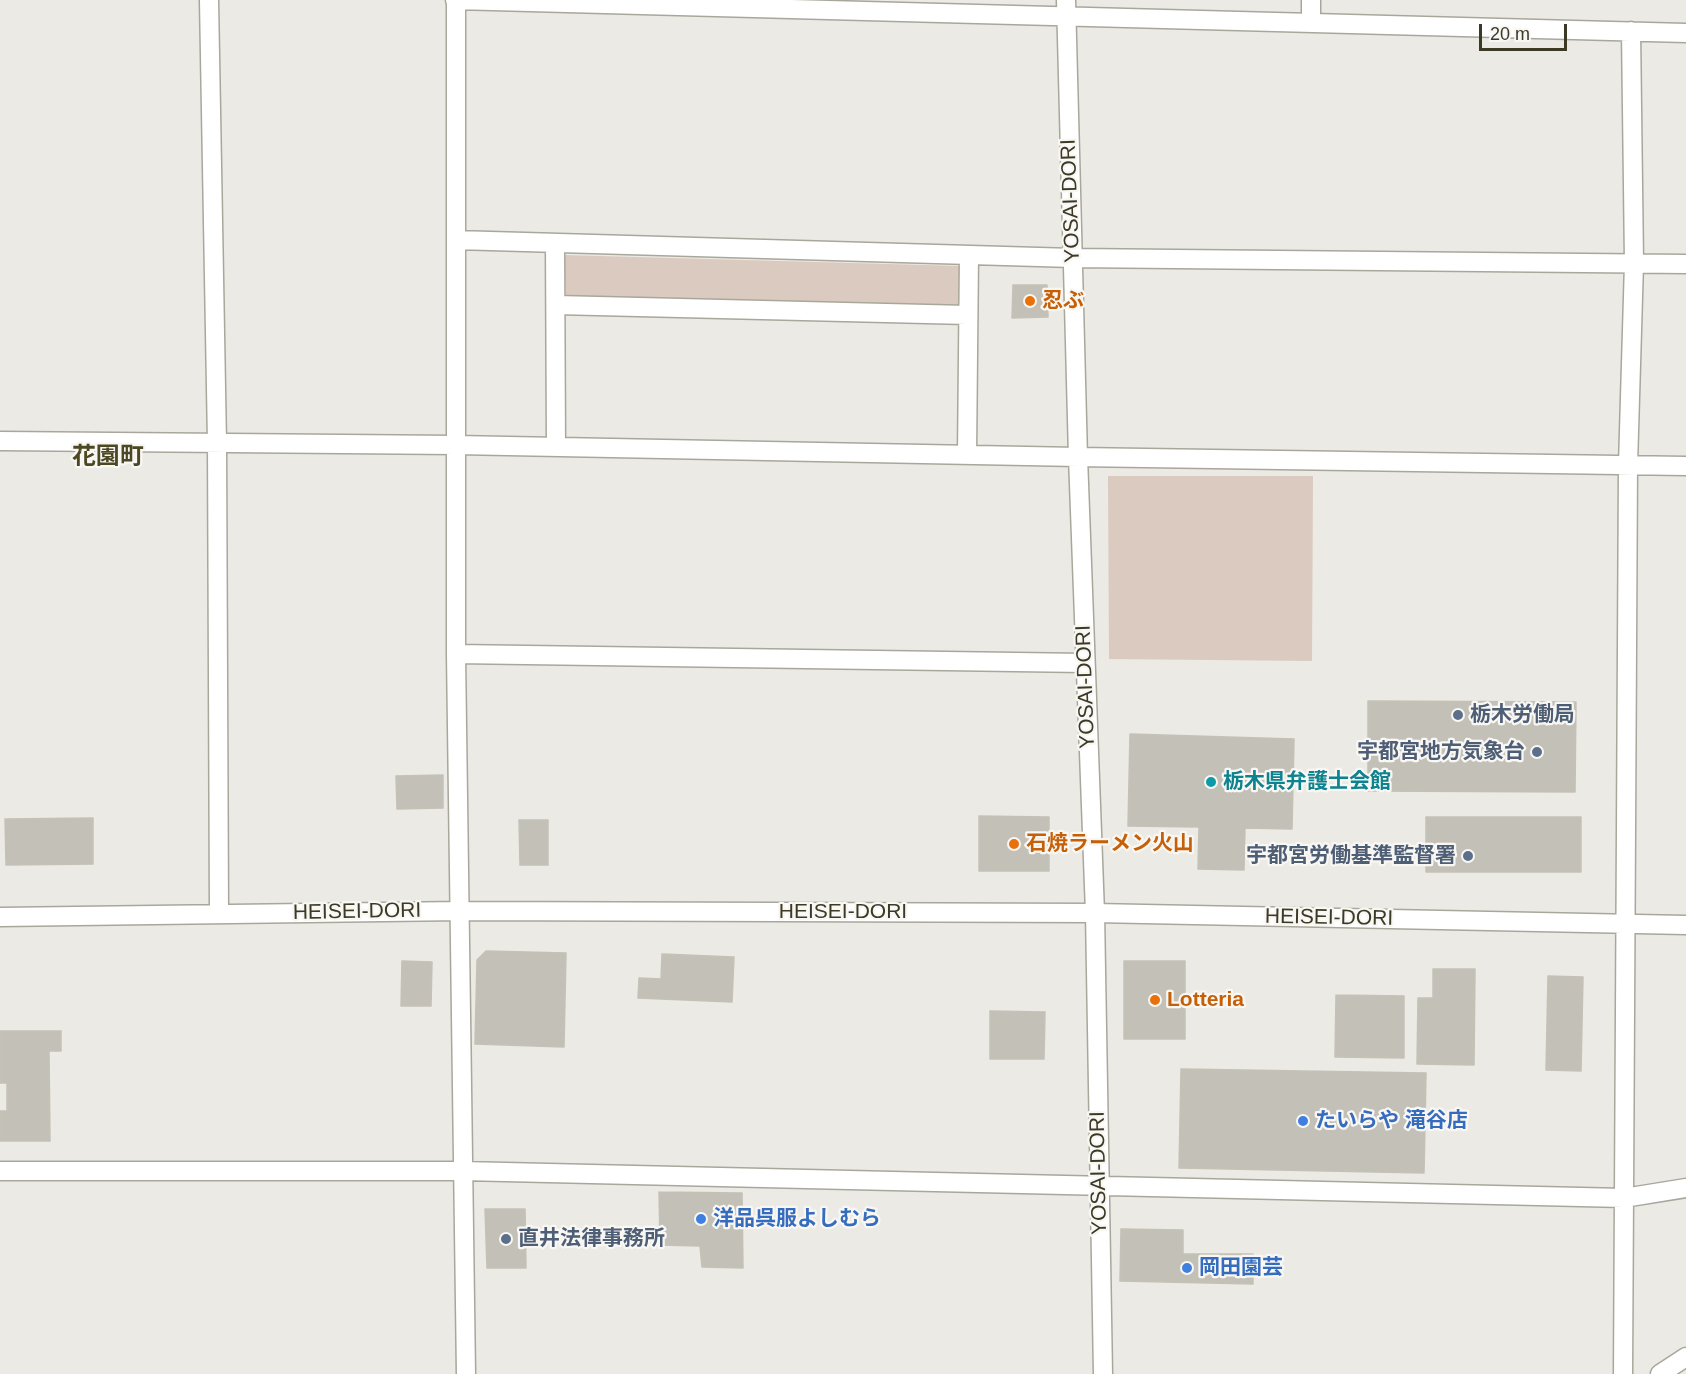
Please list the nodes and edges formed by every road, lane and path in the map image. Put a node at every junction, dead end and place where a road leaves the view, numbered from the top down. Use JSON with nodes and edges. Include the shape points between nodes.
{"nodes":[{"id":1,"x":209,"y":0,"type":"edge"},
{"id":2,"x":456,"y":0,"type":"edge"},
{"id":3,"x":1311,"y":0,"type":"edge"},
{"id":4,"x":1066,"y":8,"type":"edge"},
{"id":5,"x":1311,"y":22,"type":"junction"},
{"id":6,"x":1631,"y":31,"type":"junction"},
{"id":7,"x":1686,"y":33,"type":"edge"},
{"id":8,"x":456,"y":240,"type":"junction"},
{"id":9,"x":555,"y":244,"type":"junction"},
{"id":10,"x":969,"y":255,"type":"junction"},
{"id":11,"x":1073,"y":258,"type":"junction"},
{"id":12,"x":1634,"y":263,"type":"junction"},
{"id":13,"x":1686,"y":264,"type":"edge"},
{"id":14,"x":556,"y":305,"type":"junction"},
{"id":15,"x":968,"y":315,"type":"junction"},
{"id":16,"x":0,"y":441,"type":"edge"},
{"id":17,"x":217,"y":443,"type":"junction"},
{"id":18,"x":456,"y":445,"type":"junction"},
{"id":19,"x":555,"y":447,"type":"junction"},
{"id":20,"x":967,"y":455,"type":"junction"},
{"id":21,"x":1078,"y":458,"type":"junction"},
{"id":22,"x":1628,"y":465,"type":"junction"},
{"id":23,"x":1686,"y":466,"type":"edge"},
{"id":24,"x":456,"y":654,"type":"junction"},
{"id":25,"x":1085,"y":663,"type":"junction"},
{"id":26,"x":461,"y":911,"type":"junction"},
{"id":27,"x":1095,"y":913,"type":"junction"},
{"id":28,"x":219,"y":914,"type":"junction"},
{"id":29,"x":0,"y":917,"type":"edge"},
{"id":30,"x":1624,"y":924,"type":"junction"},
{"id":31,"x":1686,"y":926,"type":"edge"},
{"id":32,"x":0,"y":1171,"type":"edge"},
{"id":33,"x":462,"y":1171,"type":"junction"},
{"id":34,"x":1099,"y":1185,"type":"junction"},
{"id":35,"x":1686,"y":1188,"type":"edge"},
{"id":36,"x":1623,"y":1198,"type":"junction"},
{"id":37,"x":1686,"y":1357,"type":"edge"},
{"id":38,"x":466,"y":1374,"type":"edge"},
{"id":39,"x":1103,"y":1374,"type":"edge"},
{"id":40,"x":1623,"y":1374,"type":"edge"},
{"id":41,"x":1660,"y":1374,"type":"edge"}],
"edges":[{"from":1,"to":17,"type":"street"},
{"from":2,"to":4,"type":"street"},
{"from":2,"to":8,"type":"street"},
{"from":3,"to":5,"type":"street"},
{"from":4,"to":5,"type":"street"},
{"from":4,"to":11,"type":"street","name":"YOSAI-DORI"},
{"from":5,"to":6,"type":"street"},
{"from":6,"to":7,"type":"street"},
{"from":6,"to":12,"type":"street"},
{"from":8,"to":9,"type":"street"},
{"from":8,"to":18,"type":"street"},
{"from":9,"to":10,"type":"street"},
{"from":9,"to":14,"type":"street"},
{"from":10,"to":11,"type":"street"},
{"from":10,"to":15,"type":"street"},
{"from":11,"to":12,"type":"street"},
{"from":11,"to":21,"type":"street","name":"YOSAI-DORI"},
{"from":12,"to":13,"type":"street"},
{"from":12,"to":22,"type":"street"},
{"from":14,"to":15,"type":"street"},
{"from":14,"to":19,"type":"street"},
{"from":15,"to":20,"type":"street"},
{"from":16,"to":17,"type":"street"},
{"from":17,"to":18,"type":"street"},
{"from":17,"to":28,"type":"street"},
{"from":18,"to":19,"type":"street"},
{"from":18,"to":24,"type":"street"},
{"from":19,"to":20,"type":"street"},
{"from":20,"to":21,"type":"street"},
{"from":21,"to":22,"type":"street"},
{"from":21,"to":25,"type":"street","name":"YOSAI-DORI"},
{"from":22,"to":23,"type":"street"},
{"from":22,"to":30,"type":"street"},
{"from":24,"to":25,"type":"street"},
{"from":24,"to":26,"type":"street"},
{"from":25,"to":27,"type":"street","name":"YOSAI-DORI"},
{"from":26,"to":27,"type":"street","name":"HEISEI-DORI"},
{"from":26,"to":28,"type":"street","name":"HEISEI-DORI"},
{"from":26,"to":33,"type":"street"},
{"from":27,"to":30,"type":"street","name":"HEISEI-DORI"},
{"from":27,"to":34,"type":"street","name":"YOSAI-DORI"},
{"from":28,"to":29,"type":"street","name":"HEISEI-DORI"},
{"from":30,"to":31,"type":"street","name":"HEISEI-DORI"},
{"from":30,"to":36,"type":"street"},
{"from":32,"to":33,"type":"street"},
{"from":33,"to":34,"type":"street"},
{"from":33,"to":38,"type":"street"},
{"from":34,"to":36,"type":"street"},
{"from":34,"to":39,"type":"street","name":"YOSAI-DORI"},
{"from":35,"to":36,"type":"street"},
{"from":36,"to":40,"type":"street"},
{"from":37,"to":41,"type":"street"}]}
